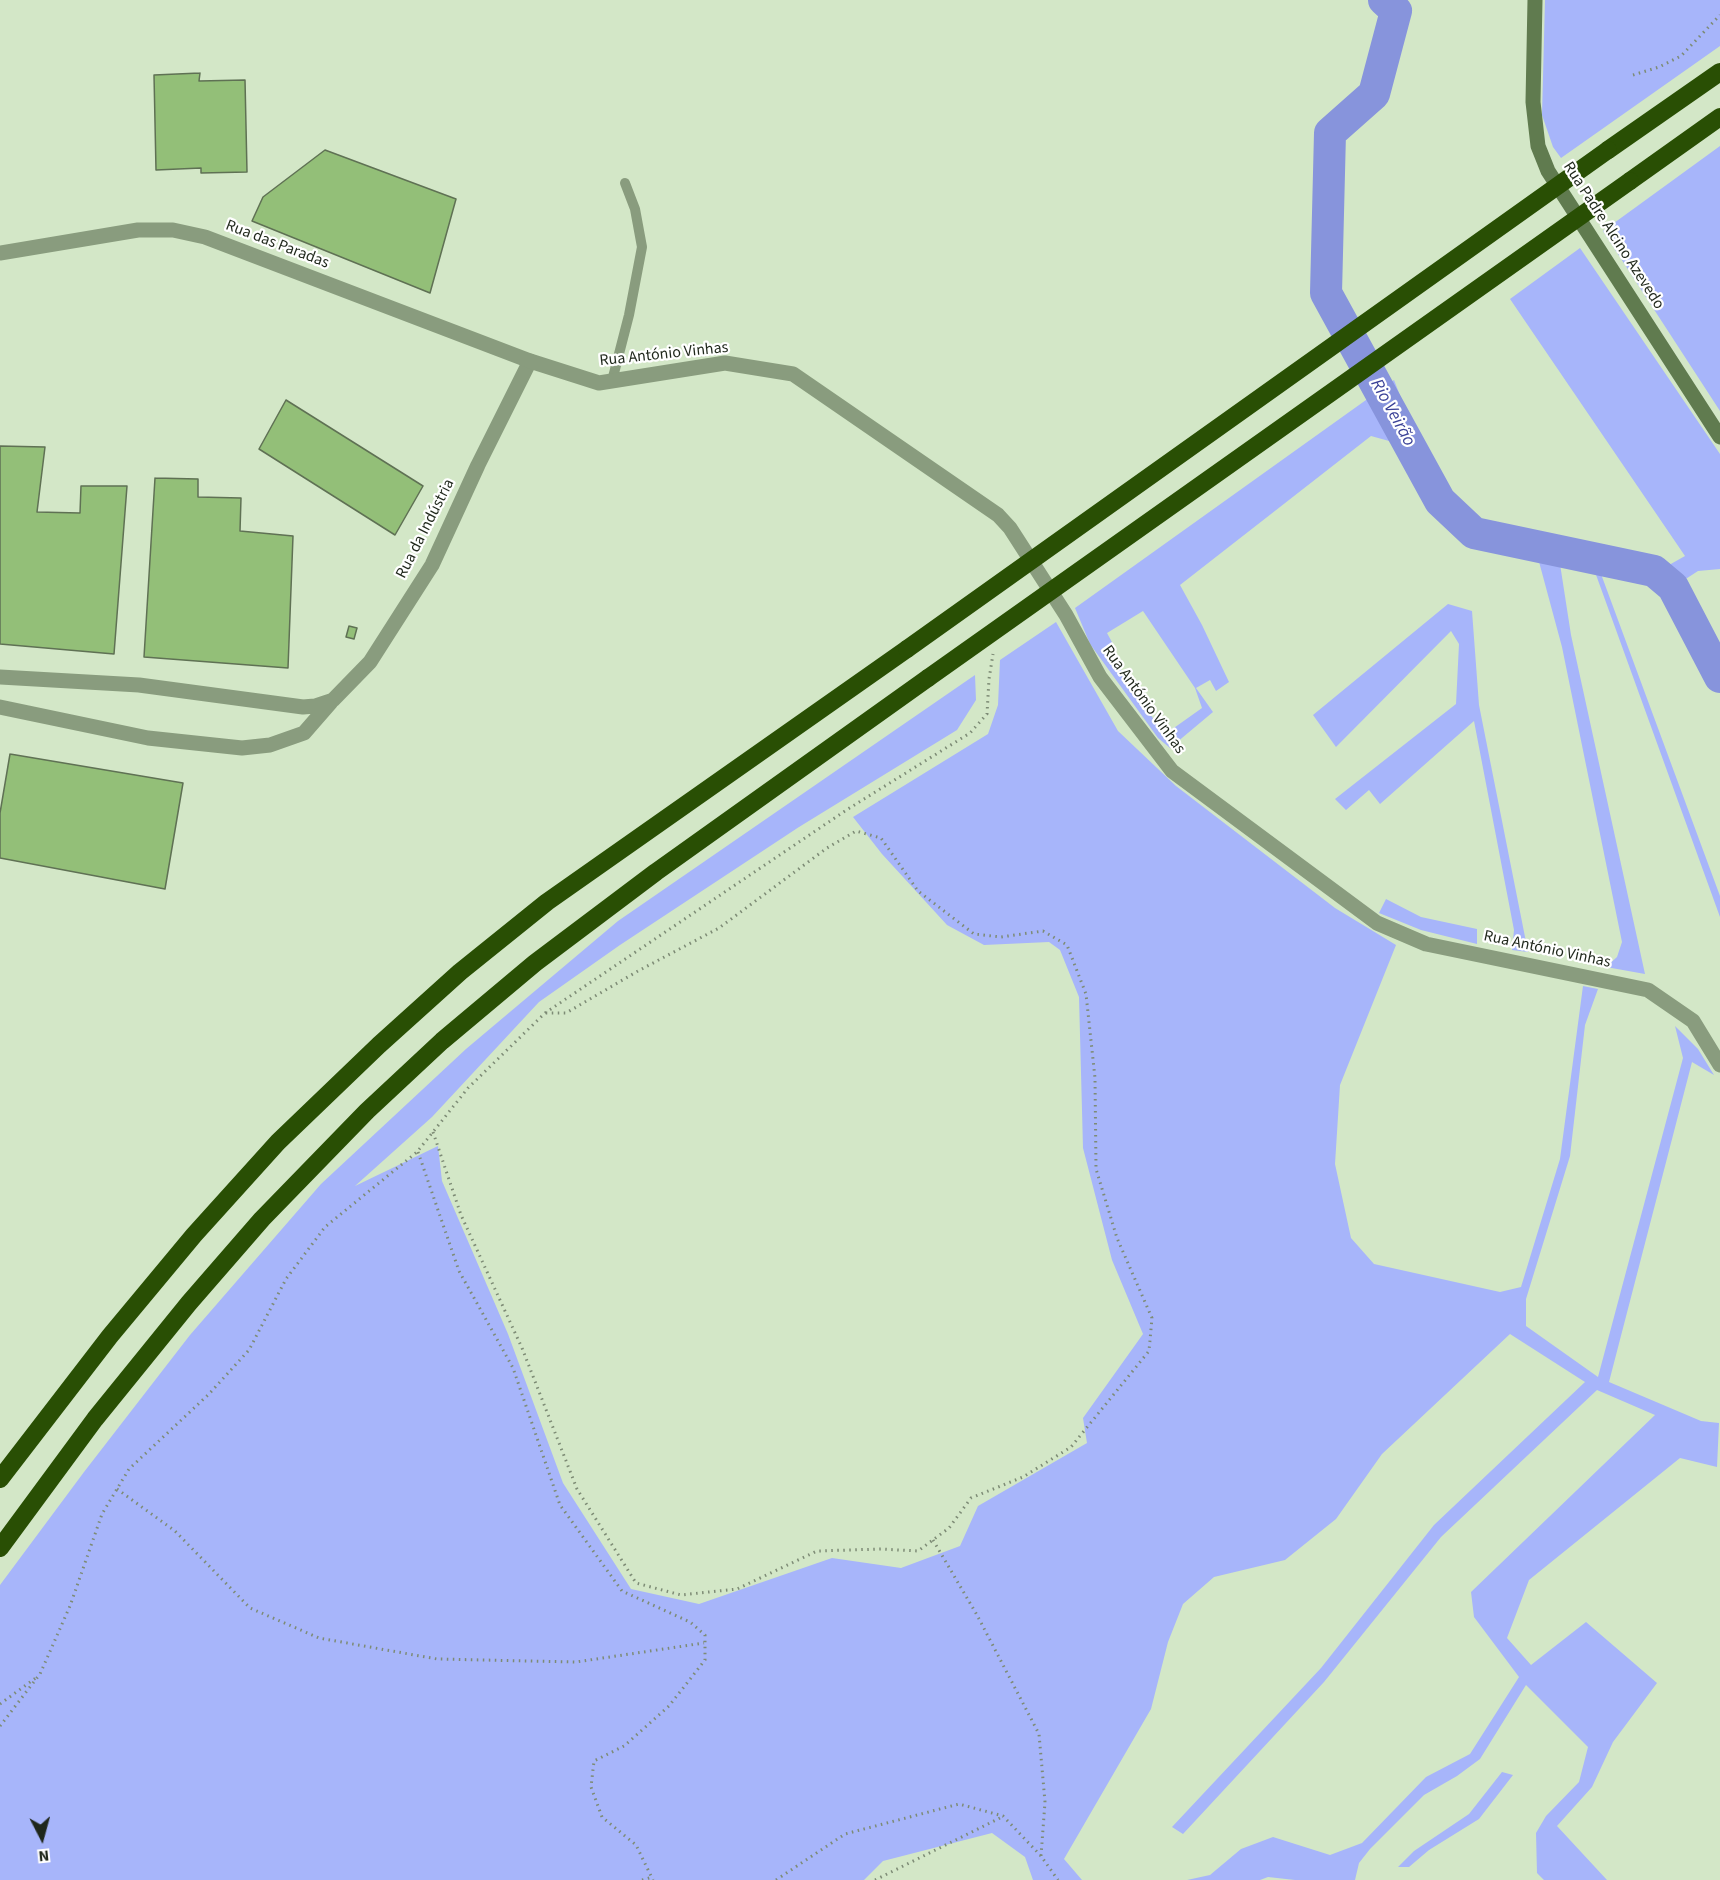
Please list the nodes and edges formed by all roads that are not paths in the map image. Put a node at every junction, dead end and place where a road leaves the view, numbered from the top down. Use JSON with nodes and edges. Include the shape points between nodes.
{"nodes":[{"id":1,"x":1535,"y":0,"type":"edge"},
{"id":2,"x":1720,"y":72,"type":"edge"},
{"id":3,"x":1720,"y":117,"type":"edge"},
{"id":4,"x":625,"y":183,"type":"dead end"},
{"id":5,"x":0,"y":253,"type":"edge"},
{"id":6,"x":530,"y":361,"type":"junction"},
{"id":7,"x":612,"y":381,"type":"junction"},
{"id":8,"x":1720,"y":437,"type":"edge"},
{"id":9,"x":0,"y":677,"type":"edge"},
{"id":10,"x":333,"y":700,"type":"junction"},
{"id":11,"x":0,"y":707,"type":"edge"},
{"id":12,"x":1720,"y":1065,"type":"edge"},
{"id":13,"x":0,"y":1479,"type":"edge"},
{"id":14,"x":0,"y":1548,"type":"edge"}],
"edges":[{"from":1,"to":8,"type":"main road","name":"Rua Padre Alcino Azevedo","via":[[1533,102],[1538,146],[1548,171]]},
{"from":2,"to":13,"type":"highway","bridge":true,"via":[[547,902],[460,972],[278,1142],[110,1336]]},
{"from":3,"to":14,"type":"highway","bridge":true,"via":[[928,678],[526,970],[408,1072],[297,1181],[230,1254],[95,1419]]},
{"from":4,"to":7,"type":"lane","via":[[642,246]]},
{"from":5,"to":6,"type":"street","name":"Rua das Paradas","via":[[138,230],[173,230],[205,237]]},
{"from":6,"to":7,"type":"street","name":"Rua António Vinhas","via":[[599,383]]},
{"from":6,"to":10,"type":"street","name":"Rua da Indústria","via":[[432,565],[370,662]]},
{"from":7,"to":12,"type":"street","name":"Rua António Vinhas","via":[[725,363],[793,374],[998,515],[1066,615],[1100,677],[1172,771],[1377,923],[1426,944],[1648,990],[1693,1021]]},
{"from":9,"to":10,"type":"street","via":[[139,685],[303,707]]},
{"from":10,"to":11,"type":"street","name":"Rua da Indústria","via":[[304,732],[270,745],[242,748],[148,738]]}]}
